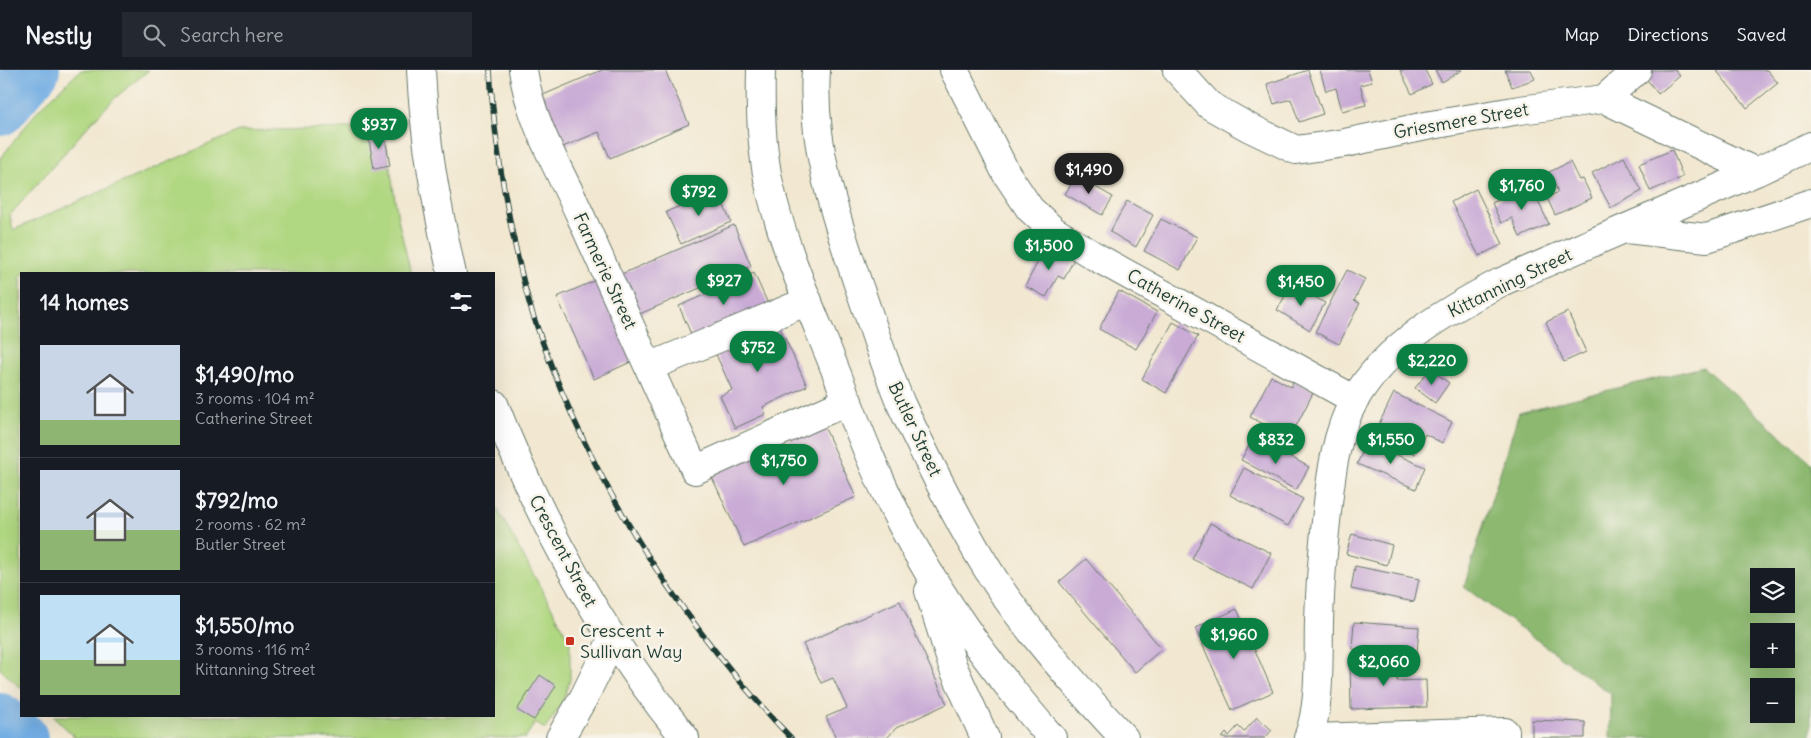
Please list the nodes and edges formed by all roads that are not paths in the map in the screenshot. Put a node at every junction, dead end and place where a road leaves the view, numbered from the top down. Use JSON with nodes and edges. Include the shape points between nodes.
{"nodes":[{"id":1,"x":421,"y":70,"type":"edge"},
{"id":2,"x":523,"y":70,"type":"edge"},
{"id":3,"x":762,"y":70,"type":"edge"},
{"id":4,"x":816,"y":70,"type":"edge"},
{"id":5,"x":954,"y":70,"type":"edge"},
{"id":6,"x":1177,"y":70,"type":"edge"},
{"id":7,"x":1637,"y":70,"type":"edge"},
{"id":8,"x":1604,"y":99,"type":"junction"},
{"id":9,"x":1811,"y":146,"type":"edge"},
{"id":10,"x":1756,"y":172,"type":"junction"},
{"id":11,"x":1811,"y":203,"type":"edge"},
{"id":12,"x":1625,"y":229,"type":"junction"},
{"id":13,"x":452,"y":272,"type":"edge"},
{"id":14,"x":808,"y":300,"type":"junction"},
{"id":15,"x":649,"y":367,"type":"junction"},
{"id":16,"x":1354,"y":400,"type":"junction"},
{"id":17,"x":848,"y":402,"type":"junction"},
{"id":18,"x":495,"y":407,"type":"edge"},
{"id":19,"x":919,"y":556,"type":"junction"},
{"id":20,"x":612,"y":640,"type":"junction"},
{"id":21,"x":1505,"y":735,"type":"edge"},
{"id":22,"x":560,"y":738,"type":"edge"},
{"id":23,"x":685,"y":738,"type":"edge"},
{"id":24,"x":985,"y":738,"type":"edge"},
{"id":25,"x":1052,"y":738,"type":"edge"},
{"id":26,"x":1124,"y":738,"type":"edge"},
{"id":27,"x":1310,"y":738,"type":"edge"},
{"id":28,"x":1331,"y":738,"type":"edge"}],
"edges":[{"from":1,"to":13,"type":"main road","via":[[426,133]]},
{"from":2,"to":15,"type":"main road","name":"Farmerie Street","via":[[540,134]]},
{"from":3,"to":14,"type":"main road","via":[[762,125],[768,177],[792,262]]},
{"from":4,"to":26,"type":"main road","name":"Butler Street","via":[[818,136],[826,185],[881,352],[902,405],[949,503],[1004,595],[1067,676]]},
{"from":5,"to":16,"type":"main road","name":"Catherine Street","via":[[1006,173],[1040,220],[1071,242]]},
{"from":6,"to":8,"type":"main road","name":"Griesmere Street","via":[[1209,105],[1296,150],[1440,123]]},
{"from":7,"to":8,"type":"main road"},
{"from":8,"to":10,"type":"main road"},
{"from":9,"to":10,"type":"main road","name":"Kittanning Street"},
{"from":10,"to":12,"type":"main road","name":"Kittanning Street"},
{"from":11,"to":12,"type":"main road","via":[[1706,238]]},
{"from":12,"to":16,"type":"main road","name":"Kittanning Street","via":[[1501,282],[1451,310],[1400,348]]},
{"from":14,"to":15,"type":"main road"},
{"from":14,"to":17,"type":"main road"},
{"from":15,"to":17,"type":"main road","name":"Farmerie Street","via":[[695,470]]},
{"from":16,"to":27,"type":"main road","name":"Kittanning Street","via":[[1340,436],[1330,490],[1321,576],[1315,708]]},
{"from":17,"to":19,"type":"main road","via":[[873,464]]},
{"from":18,"to":20,"type":"main road","name":"Crescent Street","via":[[553,536]]},
{"from":19,"to":24,"type":"main road","via":[[953,667]]},
{"from":19,"to":25,"type":"main road","via":[[974,641]]},
{"from":20,"to":22,"type":"main road"},
{"from":20,"to":23,"type":"main road","name":"Crescent Street"},
{"from":21,"to":28,"type":"main road"},
{"from":27,"to":28,"type":"main road"}]}
